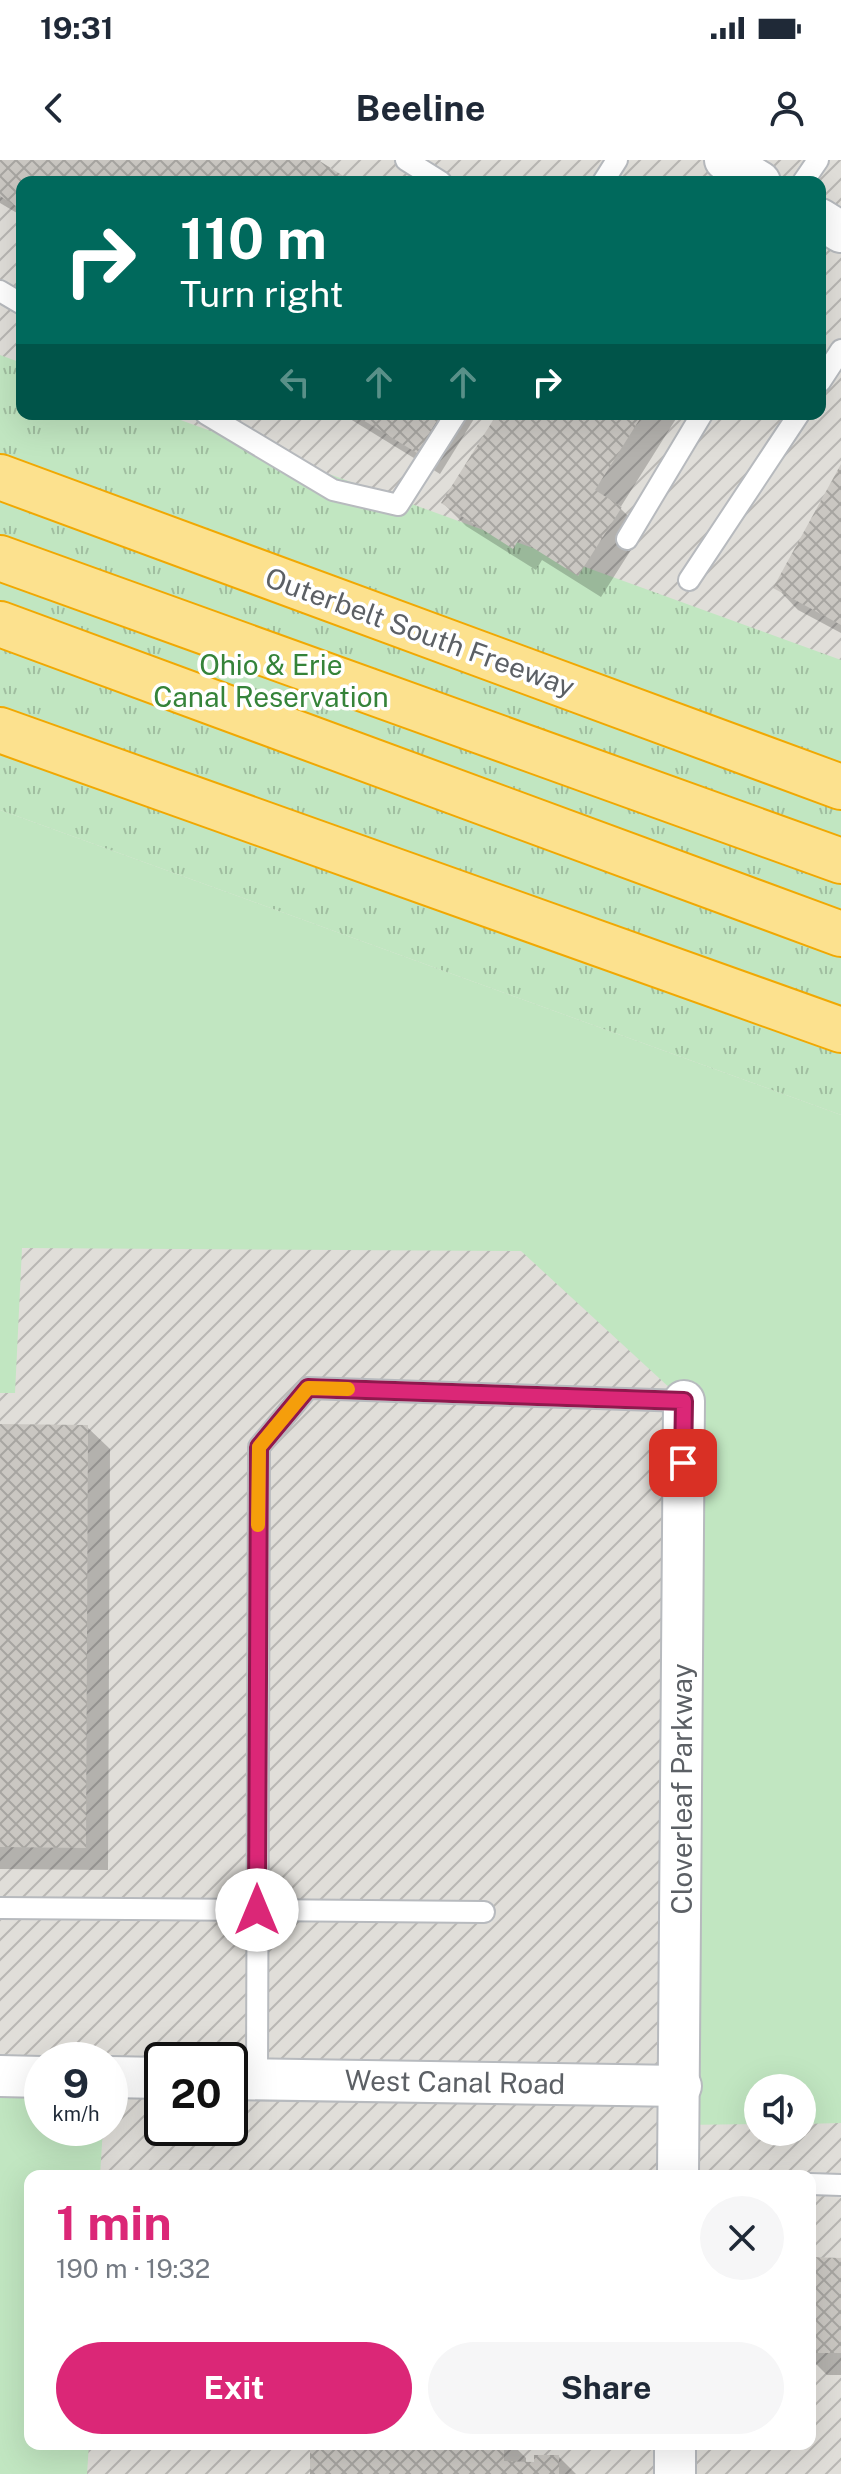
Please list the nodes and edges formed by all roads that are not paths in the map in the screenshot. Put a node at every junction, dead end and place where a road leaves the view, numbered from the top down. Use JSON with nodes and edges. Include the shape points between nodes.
{"nodes":[{"id":1,"x":406,"y":160,"type":"edge"},
{"id":2,"x":725,"y":160,"type":"edge"},
{"id":3,"x":431,"y":176,"type":"edge"},
{"id":4,"x":750,"y":176,"type":"edge"},
{"id":5,"x":841,"y":350,"type":"edge"},
{"id":6,"x":826,"y":373,"type":"edge"},
{"id":7,"x":216,"y":420,"type":"edge"},
{"id":8,"x":452,"y":420,"type":"edge"},
{"id":9,"x":698,"y":420,"type":"edge"},
{"id":10,"x":795,"y":420,"type":"edge"},
{"id":11,"x":0,"y":477,"type":"edge"},
{"id":12,"x":627,"y":539,"type":"dead end"},
{"id":13,"x":0,"y":558,"type":"edge"},
{"id":14,"x":689,"y":580,"type":"dead end"},
{"id":15,"x":0,"y":624,"type":"edge"},
{"id":16,"x":0,"y":730,"type":"edge"},
{"id":17,"x":841,"y":787,"type":"edge"},
{"id":18,"x":841,"y":861,"type":"edge"},
{"id":19,"x":841,"y":934,"type":"edge"},
{"id":20,"x":841,"y":1030,"type":"edge"},
{"id":21,"x":684,"y":1401,"type":"joint"},
{"id":22,"x":0,"y":1908,"type":"edge"},
{"id":23,"x":257,"y":1910,"type":"junction"},
{"id":24,"x":484,"y":1912,"type":"dead end"},
{"id":25,"x":247,"y":2042,"type":"edge"},
{"id":26,"x":0,"y":2076,"type":"edge"},
{"id":27,"x":24,"y":2077,"type":"edge"},
{"id":28,"x":248,"y":2079,"type":"edge"},
{"id":29,"x":681,"y":2086,"type":"junction"},
{"id":30,"x":678,"y":2170,"type":"edge"},
{"id":31,"x":816,"y":2184,"type":"edge"},
{"id":32,"x":841,"y":2185,"type":"edge"},
{"id":33,"x":675,"y":2450,"type":"edge"},
{"id":34,"x":675,"y":2474,"type":"edge"}],
"edges":[{"from":1,"to":3,"type":"lane"},
{"from":2,"to":4,"type":"street"},
{"from":5,"to":6,"type":"lane"},
{"from":7,"to":8,"type":"lane","via":[[333,490],[398,505]]},
{"from":9,"to":12,"type":"lane"},
{"from":10,"to":14,"type":"lane"},
{"from":11,"to":17,"type":"highway","name":"Outerbelt South Freeway"},
{"from":13,"to":18,"type":"highway"},
{"from":15,"to":19,"type":"highway"},
{"from":16,"to":20,"type":"highway"},
{"from":21,"to":23,"type":"lane","via":[[308,1388],[259,1447]]},
{"from":21,"to":29,"type":"street","name":"Cloverleaf Parkway"},
{"from":22,"to":23,"type":"lane"},
{"from":23,"to":24,"type":"lane"},
{"from":23,"to":25,"type":"lane"},
{"from":26,"to":27,"type":"street"},
{"from":28,"to":29,"type":"street","name":"West Canal Road"},
{"from":29,"to":30,"type":"street","name":"Cloverleaf Parkway"},
{"from":31,"to":32,"type":"lane"},
{"from":33,"to":34,"type":"street"}]}
